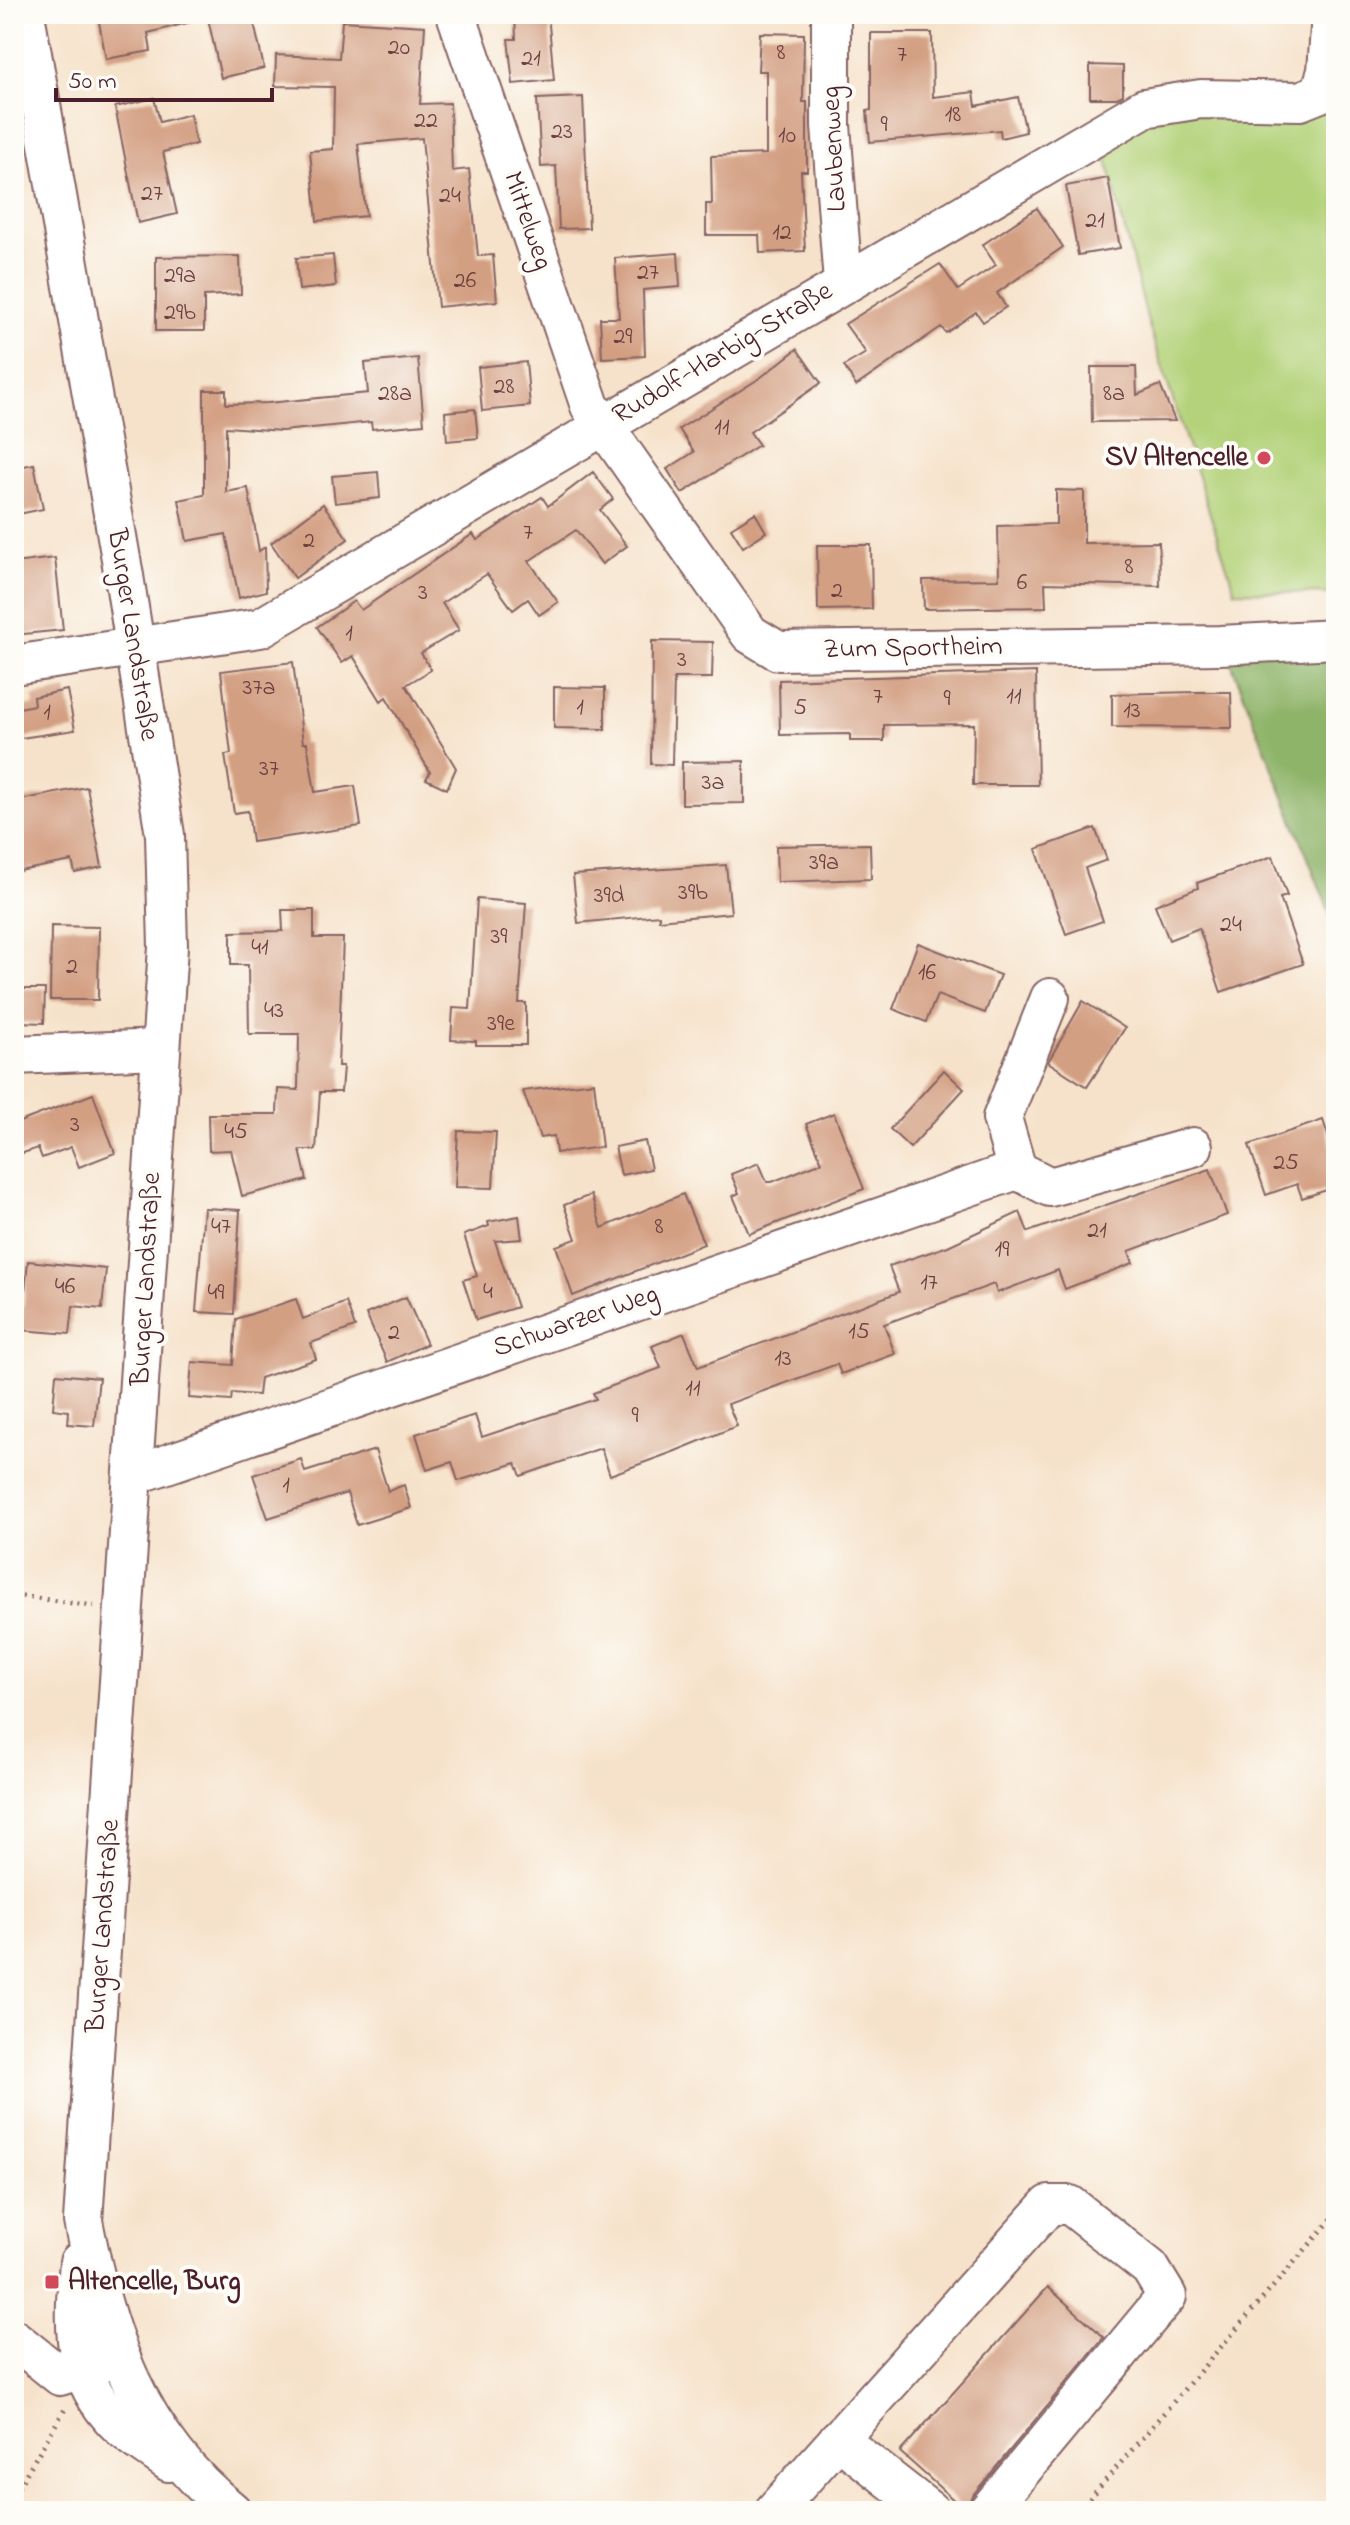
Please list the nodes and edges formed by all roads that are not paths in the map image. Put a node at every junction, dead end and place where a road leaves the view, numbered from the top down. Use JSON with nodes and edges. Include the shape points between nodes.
{"nodes":[{"id":1,"x":25,"y":14,"type":"edge"},
{"id":2,"x":456,"y":14,"type":"edge"},
{"id":3,"x":831,"y":14,"type":"edge"},
{"id":4,"x":1331,"y":14,"type":"edge"},
{"id":5,"x":843,"y":283,"type":"junction"},
{"id":6,"x":602,"y":425,"type":"junction"},
{"id":7,"x":1336,"y":639,"type":"edge"},
{"id":8,"x":133,"y":649,"type":"junction"},
{"id":9,"x":14,"y":665,"type":"edge"},
{"id":10,"x":1050,"y":998,"type":"dead end"},
{"id":11,"x":160,"y":1049,"type":"junction"},
{"id":12,"x":14,"y":1055,"type":"edge"},
{"id":13,"x":1193,"y":1147,"type":"dead end"},
{"id":14,"x":1017,"y":1170,"type":"junction"},
{"id":15,"x":135,"y":1475,"type":"junction"},
{"id":16,"x":83,"y":2221,"type":"junction"},
{"id":17,"x":14,"y":2339,"type":"edge"},
{"id":18,"x":118,"y":2357,"type":"junction"},
{"id":19,"x":82,"y":2369,"type":"junction"},
{"id":20,"x":838,"y":2439,"type":"junction"},
{"id":21,"x":222,"y":2503,"type":"edge"},
{"id":22,"x":774,"y":2511,"type":"edge"},
{"id":23,"x":930,"y":2511,"type":"edge"},
{"id":24,"x":988,"y":2511,"type":"edge"}],
"edges":[{"from":1,"to":8,"type":"street","name":"Burger Landstraße"},
{"from":2,"to":6,"type":"street","name":"Mittelweg","via":[[590,406]]},
{"from":3,"to":5,"type":"street","name":"Laubenweg","via":[[831,125]]},
{"from":4,"to":5,"type":"street","name":"Rudolf-Harbig-Straße","via":[[1320,93],[1300,101],[1201,99],[1144,108]]},
{"from":5,"to":6,"type":"street","name":"Rudolf-Harbig-Straße"},
{"from":6,"to":7,"type":"street","name":"Zum Sportheim","via":[[750,634],[778,651]]},
{"from":6,"to":8,"type":"street","name":"Rudolf-Harbig-Straße","via":[[260,628]]},
{"from":8,"to":9,"type":"street","name":"Rudolf-Harbig-Straße"},
{"from":8,"to":11,"type":"street","name":"Burger Landstraße","via":[[165,835],[168,947]]},
{"from":10,"to":14,"type":"street","via":[[1002,1118]]},
{"from":11,"to":12,"type":"street"},
{"from":11,"to":15,"type":"street","name":"Burger Landstraße"},
{"from":13,"to":14,"type":"street","via":[[1050,1187]]},
{"from":14,"to":15,"type":"street","name":"Schwarzer Weg"},
{"from":15,"to":16,"type":"street","name":"Burger Landstraße"},
{"from":16,"to":18,"type":"street","name":"Burger Landstraße","via":[[99,2300]]},
{"from":16,"to":19,"type":"street","via":[[73,2328]]},
{"from":17,"to":19,"type":"street","via":[[60,2376]]},
{"from":18,"to":19,"type":"street"},
{"from":18,"to":21,"type":"street","name":"Burger Landstraße","via":[[160,2435]]},
{"from":19,"to":21,"type":"street","via":[[110,2416]]},
{"from":20,"to":22,"type":"street"},
{"from":20,"to":23,"type":"street"},
{"from":20,"to":24,"type":"street","via":[[1049,2205],[1070,2205],[1150,2268],[1167,2296]]}]}
